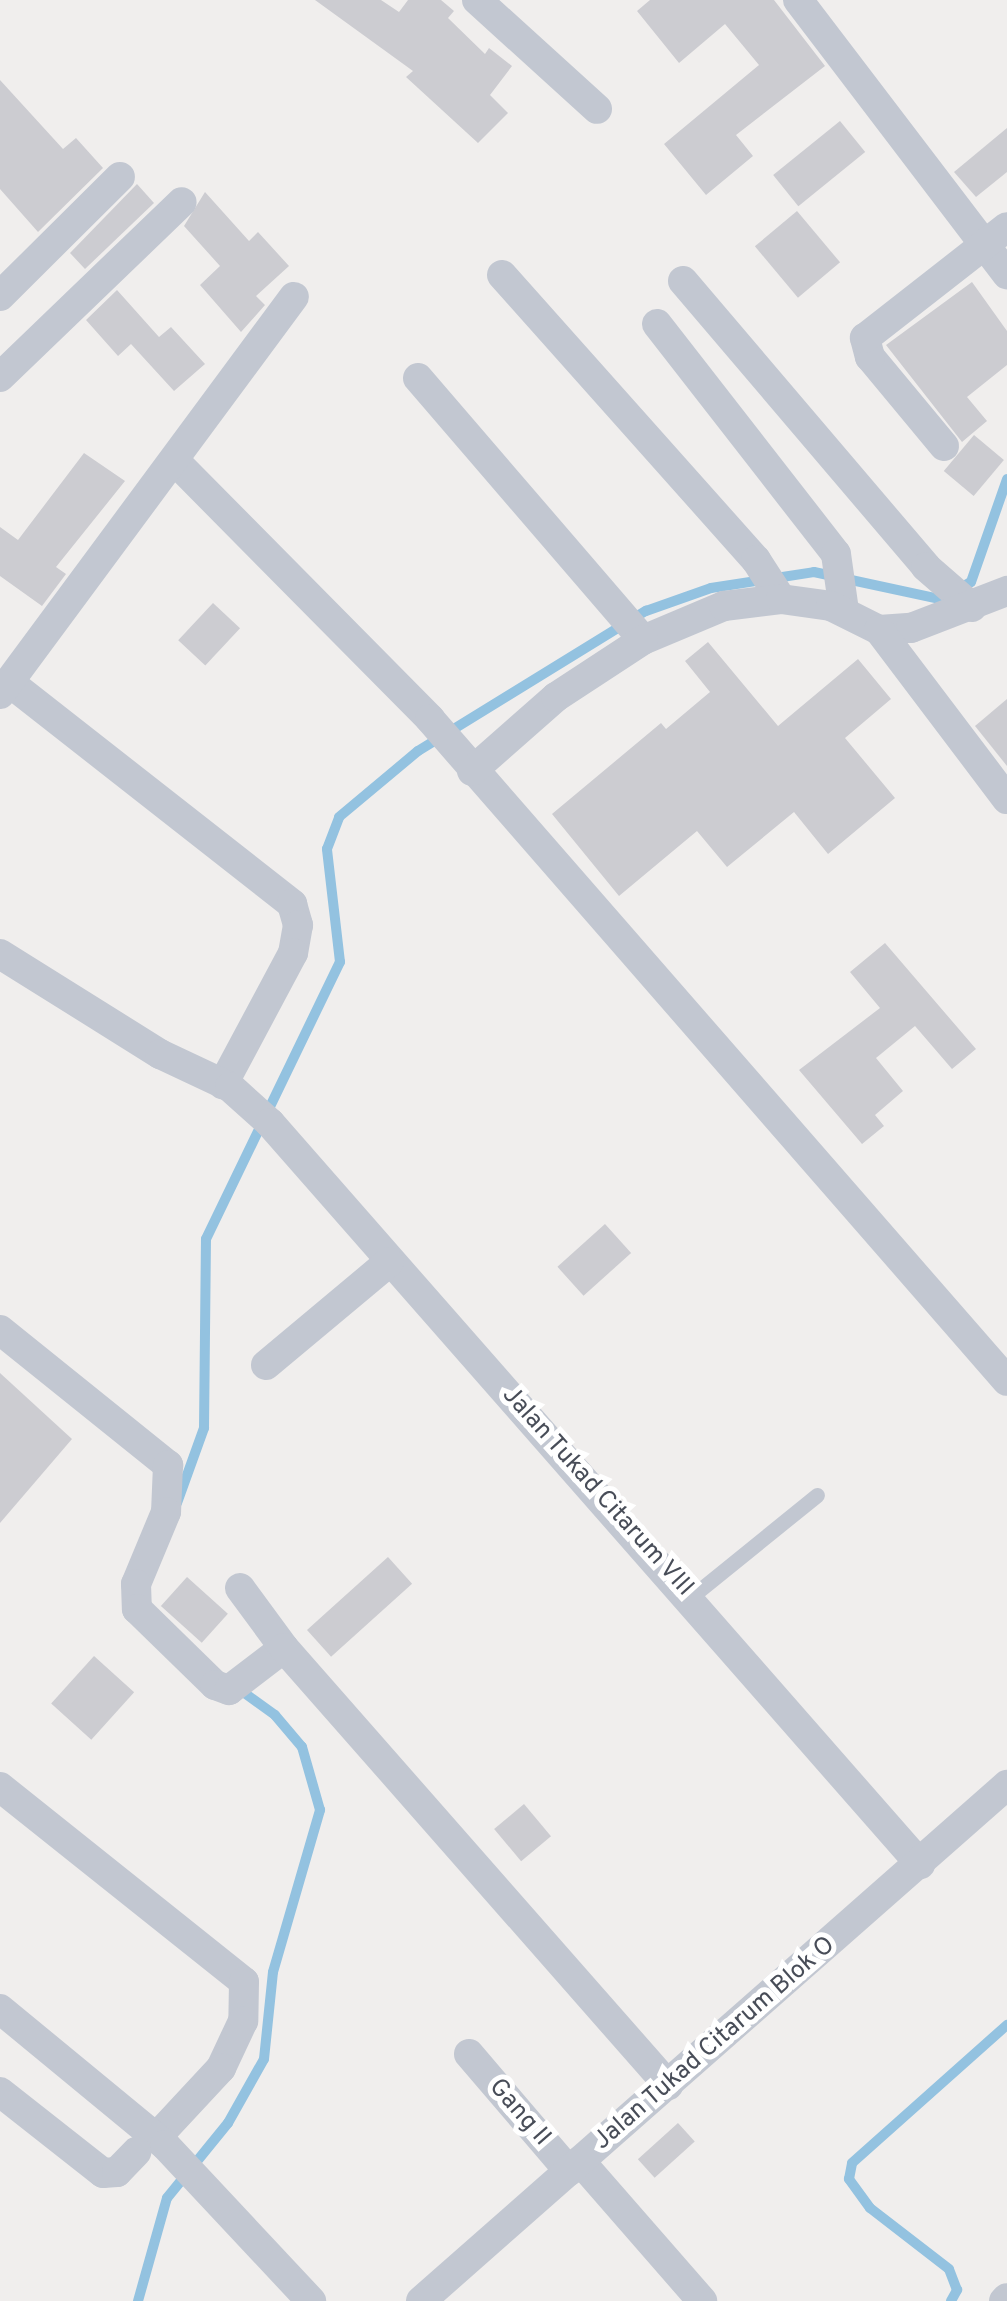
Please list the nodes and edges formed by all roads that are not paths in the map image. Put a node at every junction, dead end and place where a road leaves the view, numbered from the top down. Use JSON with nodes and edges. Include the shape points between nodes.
{"nodes":[{"id":1,"x":477,"y":0,"type":"edge"},
{"id":2,"x":798,"y":0,"type":"edge"},
{"id":3,"x":597,"y":109,"type":"dead end"},
{"id":4,"x":120,"y":177,"type":"dead end"},
{"id":5,"x":182,"y":202,"type":"dead end"},
{"id":6,"x":995,"y":235,"type":"edge"},
{"id":7,"x":1007,"y":274,"type":"edge"},
{"id":8,"x":502,"y":275,"type":"dead end"},
{"id":9,"x":683,"y":281,"type":"dead end"},
{"id":10,"x":0,"y":296,"type":"edge"},
{"id":11,"x":294,"y":298,"type":"dead end"},
{"id":12,"x":657,"y":324,"type":"dead end"},
{"id":13,"x":0,"y":377,"type":"edge"},
{"id":14,"x":418,"y":378,"type":"dead end"},
{"id":15,"x":944,"y":446,"type":"dead end"},
{"id":16,"x":175,"y":461,"type":"junction"},
{"id":17,"x":1007,"y":591,"type":"edge"},
{"id":18,"x":780,"y":597,"type":"junction"},
{"id":19,"x":960,"y":598,"type":"junction"},
{"id":20,"x":844,"y":606,"type":"junction"},
{"id":21,"x":879,"y":630,"type":"junction"},
{"id":22,"x":640,"y":636,"type":"junction"},
{"id":23,"x":4,"y":688,"type":"edge"},
{"id":24,"x":466,"y":764,"type":"junction"},
{"id":25,"x":1007,"y":800,"type":"edge"},
{"id":26,"x":0,"y":954,"type":"edge"},
{"id":27,"x":226,"y":1086,"type":"junction"},
{"id":28,"x":389,"y":1262,"type":"junction"},
{"id":29,"x":0,"y":1330,"type":"edge"},
{"id":30,"x":266,"y":1365,"type":"dead end"},
{"id":31,"x":1007,"y":1381,"type":"edge"},
{"id":32,"x":816,"y":1495,"type":"dead end"},
{"id":33,"x":240,"y":1588,"type":"dead end"},
{"id":34,"x":692,"y":1597,"type":"junction"},
{"id":35,"x":272,"y":1656,"type":"junction"},
{"id":36,"x":1007,"y":1784,"type":"edge"},
{"id":37,"x":0,"y":1787,"type":"edge"},
{"id":38,"x":920,"y":1864,"type":"junction"},
{"id":39,"x":0,"y":2009,"type":"edge"},
{"id":40,"x":469,"y":2054,"type":"dead end"},
{"id":41,"x":668,"y":2085,"type":"junction"},
{"id":42,"x":0,"y":2092,"type":"edge"},
{"id":43,"x":152,"y":2145,"type":"junction"},
{"id":44,"x":575,"y":2166,"type":"junction"},
{"id":45,"x":311,"y":2301,"type":"edge"},
{"id":46,"x":420,"y":2301,"type":"edge"},
{"id":47,"x":702,"y":2301,"type":"edge"}],
"edges":[{"from":1,"to":3,"type":"street"},
{"from":2,"to":6,"type":"street"},
{"from":4,"to":10,"type":"street"},
{"from":5,"to":13,"type":"street"},
{"from":6,"to":7,"type":"street"},
{"from":6,"to":15,"type":"street","via":[[866,338],[870,357]]},
{"from":8,"to":18,"type":"street","via":[[756,560]]},
{"from":9,"to":19,"type":"street"},
{"from":11,"to":16,"type":"street"},
{"from":12,"to":20,"type":"street","via":[[836,554]]},
{"from":14,"to":22,"type":"street"},
{"from":16,"to":23,"type":"street"},
{"from":16,"to":24,"type":"street","via":[[430,719]]},
{"from":17,"to":19,"type":"street"},
{"from":18,"to":20,"type":"street"},
{"from":18,"to":22,"type":"street","via":[[724,606]]},
{"from":19,"to":21,"type":"street","via":[[934,624]]},
{"from":20,"to":21,"type":"street"},
{"from":21,"to":25,"type":"street"},
{"from":22,"to":24,"type":"street"},
{"from":23,"to":27,"type":"street","via":[[292,904],[298,925],[293,953]]},
{"from":24,"to":31,"type":"street"},
{"from":26,"to":27,"type":"street","name":"Jalan Tukad Citarum VIII","via":[[121,1032]]},
{"from":27,"to":28,"type":"street","name":"Jalan Tukad Citarum VIII","via":[[270,1123]]},
{"from":28,"to":30,"type":"street"},
{"from":28,"to":34,"type":"street","name":"Jalan Tukad Citarum VIII"},
{"from":29,"to":35,"type":"street","via":[[168,1465],[166,1512],[132,1598],[215,1685],[229,1690]]},
{"from":32,"to":34,"type":"lane"},
{"from":33,"to":35,"type":"street"},
{"from":34,"to":38,"type":"street","name":"Jalan Tukad Citarum VIII"},
{"from":35,"to":41,"type":"street"},
{"from":36,"to":38,"type":"street","name":"Jalan Tukad Citarum Blok O"},
{"from":37,"to":43,"type":"street","via":[[244,1982],[243,2021],[221,2068]]},
{"from":38,"to":41,"type":"street","name":"Jalan Tukad Citarum Blok O"},
{"from":39,"to":43,"type":"street"},
{"from":40,"to":44,"type":"street","name":"Gang II"},
{"from":41,"to":44,"type":"street","name":"Jalan Tukad Citarum Blok O"},
{"from":42,"to":43,"type":"street","via":[[103,2173],[116,2172]]},
{"from":43,"to":45,"type":"street","via":[[212,2194]]},
{"from":44,"to":46,"type":"street","name":"Jalan Tukad Citarum Blok O"},
{"from":44,"to":47,"type":"street","name":"Gang II"}]}
